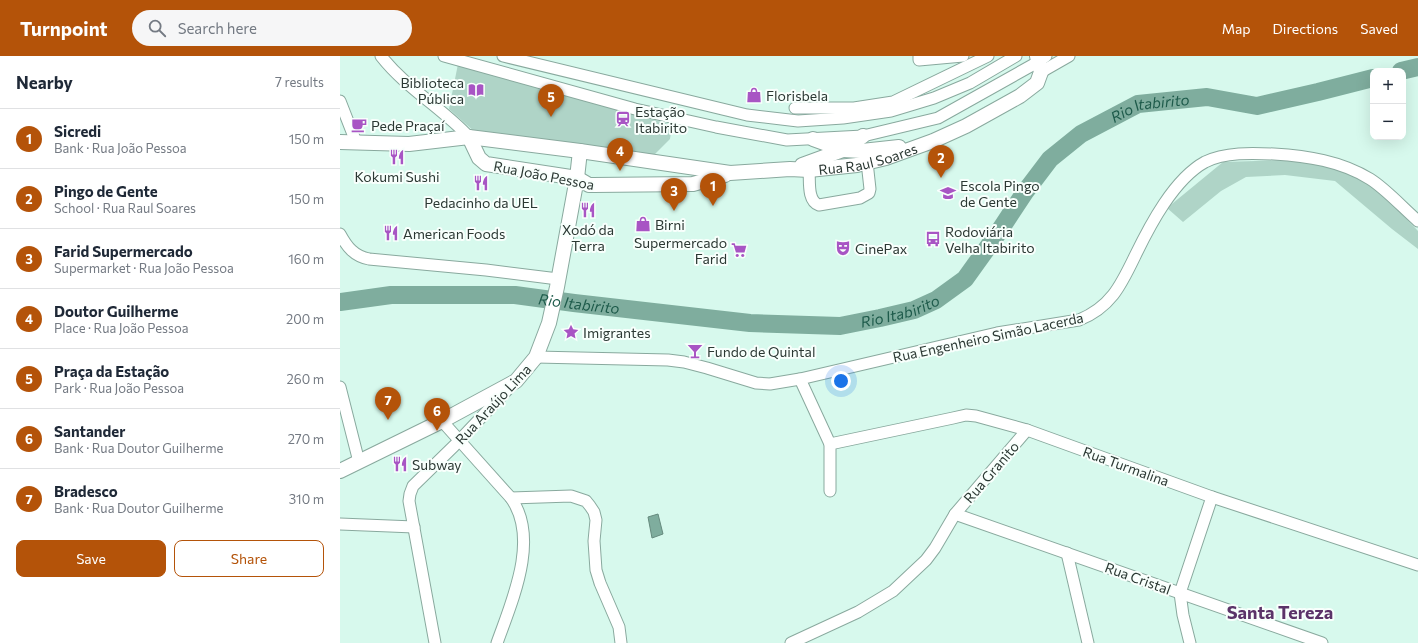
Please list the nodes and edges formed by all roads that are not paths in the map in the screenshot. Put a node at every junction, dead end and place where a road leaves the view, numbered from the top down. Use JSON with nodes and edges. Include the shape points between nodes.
{"nodes":[{"id":1,"x":381,"y":56,"type":"edge"},
{"id":2,"x":444,"y":56,"type":"edge"},
{"id":3,"x":503,"y":56,"type":"edge"},
{"id":4,"x":920,"y":56,"type":"edge"},
{"id":5,"x":963,"y":56,"type":"edge"},
{"id":6,"x":988,"y":56,"type":"edge"},
{"id":7,"x":1016,"y":56,"type":"edge"},
{"id":8,"x":1069,"y":56,"type":"edge"},
{"id":9,"x":1040,"y":66,"type":"edge"},
{"id":10,"x":340,"y":102,"type":"edge"},
{"id":11,"x":795,"y":108,"type":"dead end"},
{"id":12,"x":863,"y":136,"type":"junction"},
{"id":13,"x":469,"y":137,"type":"junction"},
{"id":14,"x":813,"y":139,"type":"junction"},
{"id":15,"x":340,"y":142,"type":"edge"},
{"id":16,"x":356,"y":142,"type":"junction"},
{"id":17,"x":921,"y":145,"type":"junction"},
{"id":18,"x":843,"y":150,"type":"junction"},
{"id":19,"x":580,"y":151,"type":"junction"},
{"id":20,"x":867,"y":162,"type":"junction"},
{"id":21,"x":790,"y":169,"type":"junction"},
{"id":22,"x":810,"y":170,"type":"junction"},
{"id":23,"x":730,"y":174,"type":"junction"},
{"id":24,"x":577,"y":178,"type":"junction"},
{"id":25,"x":1418,"y":221,"type":"edge"},
{"id":26,"x":340,"y":234,"type":"edge"},
{"id":27,"x":557,"y":283,"type":"junction"},
{"id":28,"x":536,"y":358,"type":"junction"},
{"id":29,"x":800,"y":379,"type":"junction"},
{"id":30,"x":516,"y":381,"type":"junction"},
{"id":31,"x":340,"y":387,"type":"edge"},
{"id":32,"x":442,"y":420,"type":"junction"},
{"id":33,"x":1027,"y":430,"type":"junction"},
{"id":34,"x":460,"y":440,"type":"junction"},
{"id":35,"x":830,"y":444,"type":"junction"},
{"id":36,"x":359,"y":462,"type":"junction"},
{"id":37,"x":340,"y":471,"type":"edge"},
{"id":38,"x":830,"y":491,"type":"dead end"},
{"id":39,"x":1212,"y":497,"type":"junction"},
{"id":40,"x":510,"y":498,"type":"junction"},
{"id":41,"x":955,"y":514,"type":"junction"},
{"id":42,"x":340,"y":524,"type":"edge"},
{"id":43,"x":414,"y":527,"type":"junction"},
{"id":44,"x":1067,"y":553,"type":"junction"},
{"id":45,"x":1418,"y":565,"type":"edge"},
{"id":46,"x":1180,"y":593,"type":"junction"},
{"id":47,"x":1306,"y":641,"type":"edge"},
{"id":48,"x":435,"y":643,"type":"edge"},
{"id":49,"x":497,"y":643,"type":"edge"},
{"id":50,"x":621,"y":643,"type":"edge"},
{"id":51,"x":791,"y":643,"type":"edge"},
{"id":52,"x":1088,"y":643,"type":"edge"},
{"id":53,"x":1190,"y":643,"type":"edge"},
{"id":54,"x":1322,"y":643,"type":"edge"}],
"edges":[{"from":1,"to":13,"type":"street","via":[[397,74]]},
{"from":2,"to":14,"type":"street","via":[[634,109],[787,140]]},
{"from":3,"to":7,"type":"street","via":[[747,115],[798,121],[891,111],[934,98],[970,83]]},
{"from":4,"to":5,"type":"street","via":[[919,60]]},
{"from":6,"to":11,"type":"street","via":[[893,102],[854,108]]},
{"from":8,"to":9,"type":"street"},
{"from":9,"to":12,"type":"street","via":[[938,118]]},
{"from":9,"to":17,"type":"main road","name":"Rua Raul Soares","via":[[1020,96],[966,126]]},
{"from":10,"to":16,"type":"street"},
{"from":12,"to":14,"type":"street"},
{"from":12,"to":18,"type":"main road"},
{"from":13,"to":16,"type":"main road","name":"Rua João Pessoa","via":[[409,144]]},
{"from":13,"to":19,"type":"main road","name":"Rua João Pessoa"},
{"from":13,"to":24,"type":"main road","name":"Rua João Pessoa","via":[[479,158],[486,164]]},
{"from":14,"to":18,"type":"main road"},
{"from":15,"to":16,"type":"main road","name":"Rua João Pessoa"},
{"from":17,"to":18,"type":"main road","via":[[862,151]]},
{"from":17,"to":20,"type":"main road","name":"Rua Raul Soares"},
{"from":18,"to":21,"type":"main road"},
{"from":19,"to":23,"type":"main road","name":"Rua João Pessoa"},
{"from":19,"to":24,"type":"main road","name":"Rua Araújo Lima"},
{"from":20,"to":22,"type":"main road","name":"Rua Raul Soares"},
{"from":20,"to":22,"type":"street","via":[[870,189],[865,197],[819,205],[812,199]]},
{"from":21,"to":22,"type":"main road","name":"Rua Raul Soares"},
{"from":21,"to":23,"type":"main road","name":"Rua Raul Soares"},
{"from":23,"to":24,"type":"main road","name":"Rua João Pessoa","via":[[693,184],[593,186]]},
{"from":24,"to":27,"type":"main road","name":"Rua Araújo Lima"},
{"from":25,"to":29,"type":"street","name":"Rua Engenheiro Simão Lacerda","via":[[1371,180],[1345,166],[1294,155],[1259,153],[1220,157],[1205,162],[1192,172],[1167,198],[1123,280],[1107,303],[1087,316],[1079,320],[997,333]]},
{"from":26,"to":27,"type":"street","via":[[352,252],[362,258],[486,270]]},
{"from":27,"to":28,"type":"main road","name":"Rua Araújo Lima","via":[[549,323]]},
{"from":28,"to":29,"type":"street","name":"Rua Engenheiro Simão Lacerda","via":[[668,360],[707,368],[756,383],[770,384]]},
{"from":28,"to":30,"type":"main road","name":"Rua Araújo Lima"},
{"from":29,"to":35,"type":"street"},
{"from":30,"to":32,"type":"main road"},
{"from":30,"to":34,"type":"street","name":"Rua Araújo Lima"},
{"from":31,"to":36,"type":"street"},
{"from":32,"to":34,"type":"street"},
{"from":32,"to":36,"type":"main road"},
{"from":33,"to":35,"type":"street","name":"Rua Turmalina","via":[[966,415]]},
{"from":33,"to":39,"type":"street","name":"Rua Turmalina"},
{"from":33,"to":41,"type":"street","name":"Rua Granito"},
{"from":34,"to":40,"type":"street"},
{"from":34,"to":43,"type":"street","name":"Rua Araújo Lima","via":[[413,486],[410,501]]},
{"from":35,"to":38,"type":"street"},
{"from":36,"to":37,"type":"main road"},
{"from":39,"to":45,"type":"street","name":"Rua Turmalina"},
{"from":39,"to":46,"type":"street"},
{"from":40,"to":49,"type":"street","via":[[516,506],[523,528],[524,554]]},
{"from":40,"to":50,"type":"street","via":[[571,496],[586,501],[590,506],[596,520],[596,570],[620,627]]},
{"from":41,"to":44,"type":"street","name":"Rua Cristal"},
{"from":41,"to":51,"type":"street","name":"Rua Granito","via":[[926,560],[893,591],[858,612]]},
{"from":42,"to":43,"type":"street"},
{"from":43,"to":48,"type":"street","name":"Rua Araújo Lima"},
{"from":44,"to":46,"type":"street","name":"Rua Cristal"},
{"from":44,"to":52,"type":"street"},
{"from":46,"to":47,"type":"street","name":"Rua Cristal"},
{"from":46,"to":53,"type":"street"},
{"from":47,"to":54,"type":"street","name":"Rua Cristal"}]}
